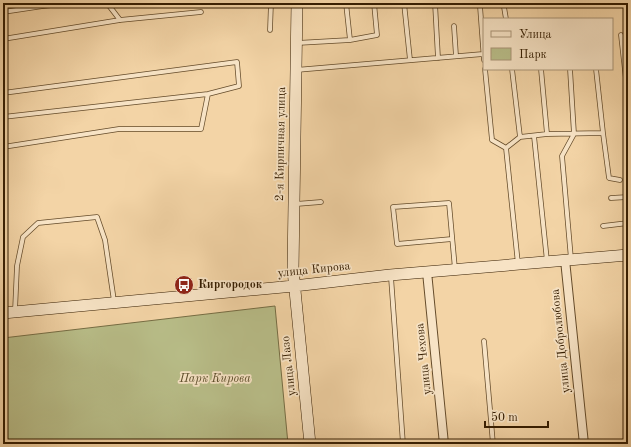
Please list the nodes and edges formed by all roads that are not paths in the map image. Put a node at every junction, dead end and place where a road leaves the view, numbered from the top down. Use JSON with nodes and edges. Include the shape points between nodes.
{"nodes":[{"id":1,"x":73,"y":3,"type":"edge"},
{"id":2,"x":107,"y":3,"type":"edge"},
{"id":3,"x":271,"y":3,"type":"edge"},
{"id":4,"x":297,"y":3,"type":"edge"},
{"id":5,"x":346,"y":3,"type":"edge"},
{"id":6,"x":374,"y":3,"type":"edge"},
{"id":7,"x":404,"y":3,"type":"edge"},
{"id":8,"x":435,"y":3,"type":"edge"},
{"id":9,"x":43,"y":4,"type":"edge"},
{"id":10,"x":480,"y":6,"type":"dead end"},
{"id":11,"x":504,"y":7,"type":"dead end"},
{"id":12,"x":3,"y":12,"type":"edge"},
{"id":13,"x":201,"y":12,"type":"dead end"},
{"id":14,"x":506,"y":18,"type":"edge"},
{"id":15,"x":120,"y":20,"type":"junction"},
{"id":16,"x":454,"y":26,"type":"dead end"},
{"id":17,"x":270,"y":30,"type":"dead end"},
{"id":18,"x":621,"y":35,"type":"dead end"},
{"id":19,"x":3,"y":39,"type":"edge"},
{"id":20,"x":350,"y":40,"type":"junction"},
{"id":21,"x":296,"y":44,"type":"junction"},
{"id":22,"x":483,"y":54,"type":"edge"},
{"id":23,"x":456,"y":56,"type":"junction"},
{"id":24,"x":438,"y":58,"type":"junction"},
{"id":25,"x":410,"y":60,"type":"junction"},
{"id":26,"x":296,"y":70,"type":"junction"},
{"id":27,"x":485,"y":70,"type":"edge"},
{"id":28,"x":512,"y":70,"type":"edge"},
{"id":29,"x":541,"y":70,"type":"edge"},
{"id":30,"x":570,"y":70,"type":"edge"},
{"id":31,"x":596,"y":70,"type":"edge"},
{"id":32,"x":3,"y":94,"type":"edge"},
{"id":33,"x":208,"y":94,"type":"junction"},
{"id":34,"x":628,"y":97,"type":"edge"},
{"id":35,"x":3,"y":117,"type":"edge"},
{"id":36,"x":604,"y":133,"type":"junction"},
{"id":37,"x":547,"y":134,"type":"junction"},
{"id":38,"x":574,"y":134,"type":"junction"},
{"id":39,"x":534,"y":136,"type":"junction"},
{"id":40,"x":520,"y":137,"type":"junction"},
{"id":41,"x":3,"y":147,"type":"edge"},
{"id":42,"x":506,"y":148,"type":"junction"},
{"id":43,"x":620,"y":180,"type":"dead end"},
{"id":44,"x":628,"y":197,"type":"edge"},
{"id":45,"x":611,"y":198,"type":"dead end"},
{"id":46,"x":321,"y":202,"type":"dead end"},
{"id":47,"x":293,"y":204,"type":"junction"},
{"id":48,"x":628,"y":223,"type":"edge"},
{"id":49,"x":603,"y":226,"type":"dead end"},
{"id":50,"x":452,"y":240,"type":"junction"},
{"id":51,"x":628,"y":255,"type":"edge"},
{"id":52,"x":568,"y":260,"type":"junction"},
{"id":53,"x":548,"y":262,"type":"junction"},
{"id":54,"x":518,"y":264,"type":"junction"},
{"id":55,"x":455,"y":269,"type":"junction"},
{"id":56,"x":427,"y":272,"type":"junction"},
{"id":57,"x":390,"y":275,"type":"junction"},
{"id":58,"x":294,"y":286,"type":"junction"},
{"id":59,"x":115,"y":302,"type":"junction"},
{"id":60,"x":15,"y":312,"type":"junction"},
{"id":61,"x":3,"y":313,"type":"edge"},
{"id":62,"x":484,"y":341,"type":"dead end"},
{"id":63,"x":310,"y":444,"type":"edge"},
{"id":64,"x":402,"y":444,"type":"edge"},
{"id":65,"x":444,"y":444,"type":"edge"},
{"id":66,"x":493,"y":444,"type":"edge"},
{"id":67,"x":584,"y":444,"type":"edge"}],
"edges":[{"from":1,"to":9,"type":"lane"},
{"from":2,"to":15,"type":"lane"},
{"from":3,"to":17,"type":"lane"},
{"from":4,"to":21,"type":"main road","name":"2-я Кирпичная улица"},
{"from":5,"to":20,"type":"lane"},
{"from":6,"to":20,"type":"lane","via":[[377,35]]},
{"from":7,"to":25,"type":"lane"},
{"from":8,"to":24,"type":"lane"},
{"from":9,"to":12,"type":"lane"},
{"from":10,"to":22,"type":"lane"},
{"from":11,"to":14,"type":"lane"},
{"from":13,"to":15,"type":"lane"},
{"from":15,"to":19,"type":"lane"},
{"from":16,"to":23,"type":"lane"},
{"from":18,"to":34,"type":"lane"},
{"from":20,"to":21,"type":"lane"},
{"from":21,"to":26,"type":"main road","name":"2-я Кирпичная улица"},
{"from":22,"to":23,"type":"lane"},
{"from":23,"to":24,"type":"lane"},
{"from":24,"to":25,"type":"lane"},
{"from":25,"to":26,"type":"lane"},
{"from":26,"to":47,"type":"main road","name":"2-я Кирпичная улица"},
{"from":27,"to":42,"type":"lane","via":[[492,140]]},
{"from":28,"to":40,"type":"lane"},
{"from":29,"to":37,"type":"lane"},
{"from":30,"to":38,"type":"lane"},
{"from":31,"to":36,"type":"lane"},
{"from":32,"to":33,"type":"lane","via":[[237,62],[239,86]]},
{"from":33,"to":35,"type":"lane"},
{"from":33,"to":41,"type":"lane","via":[[201,129],[119,129]]},
{"from":36,"to":38,"type":"lane"},
{"from":36,"to":43,"type":"lane","via":[[608,178]]},
{"from":37,"to":38,"type":"lane"},
{"from":37,"to":39,"type":"lane"},
{"from":38,"to":52,"type":"lane","via":[[562,156]]},
{"from":39,"to":40,"type":"lane"},
{"from":39,"to":53,"type":"lane"},
{"from":40,"to":42,"type":"lane"},
{"from":42,"to":54,"type":"lane"},
{"from":44,"to":45,"type":"lane"},
{"from":46,"to":47,"type":"lane"},
{"from":47,"to":58,"type":"main road","name":"2-я Кирпичная улица"},
{"from":48,"to":49,"type":"lane"},
{"from":50,"to":50,"type":"lane","via":[[449,203],[393,207],[397,244]]},
{"from":50,"to":55,"type":"lane"},
{"from":51,"to":52,"type":"main road","name":"улица Кирова"},
{"from":52,"to":53,"type":"main road","name":"улица Кирова"},
{"from":52,"to":67,"type":"street","name":"улица Добролюбова"},
{"from":53,"to":54,"type":"main road","name":"улица Кирова"},
{"from":54,"to":55,"type":"main road","name":"улица Кирова"},
{"from":55,"to":56,"type":"main road","name":"улица Кирова"},
{"from":56,"to":57,"type":"main road","name":"улица Кирова"},
{"from":56,"to":65,"type":"street","name":"улица Чехова"},
{"from":57,"to":58,"type":"main road","name":"улица Кирова"},
{"from":57,"to":64,"type":"lane"},
{"from":58,"to":59,"type":"main road","name":"улица Кирова"},
{"from":58,"to":63,"type":"main road","name":"улица Лазо"},
{"from":59,"to":60,"type":"main road","name":"улица Кирова"},
{"from":59,"to":60,"type":"lane","via":[[105,240],[97,217],[38,223],[23,237],[17,266]]},
{"from":60,"to":61,"type":"main road","name":"улица Кирова"},
{"from":62,"to":66,"type":"lane"}]}
